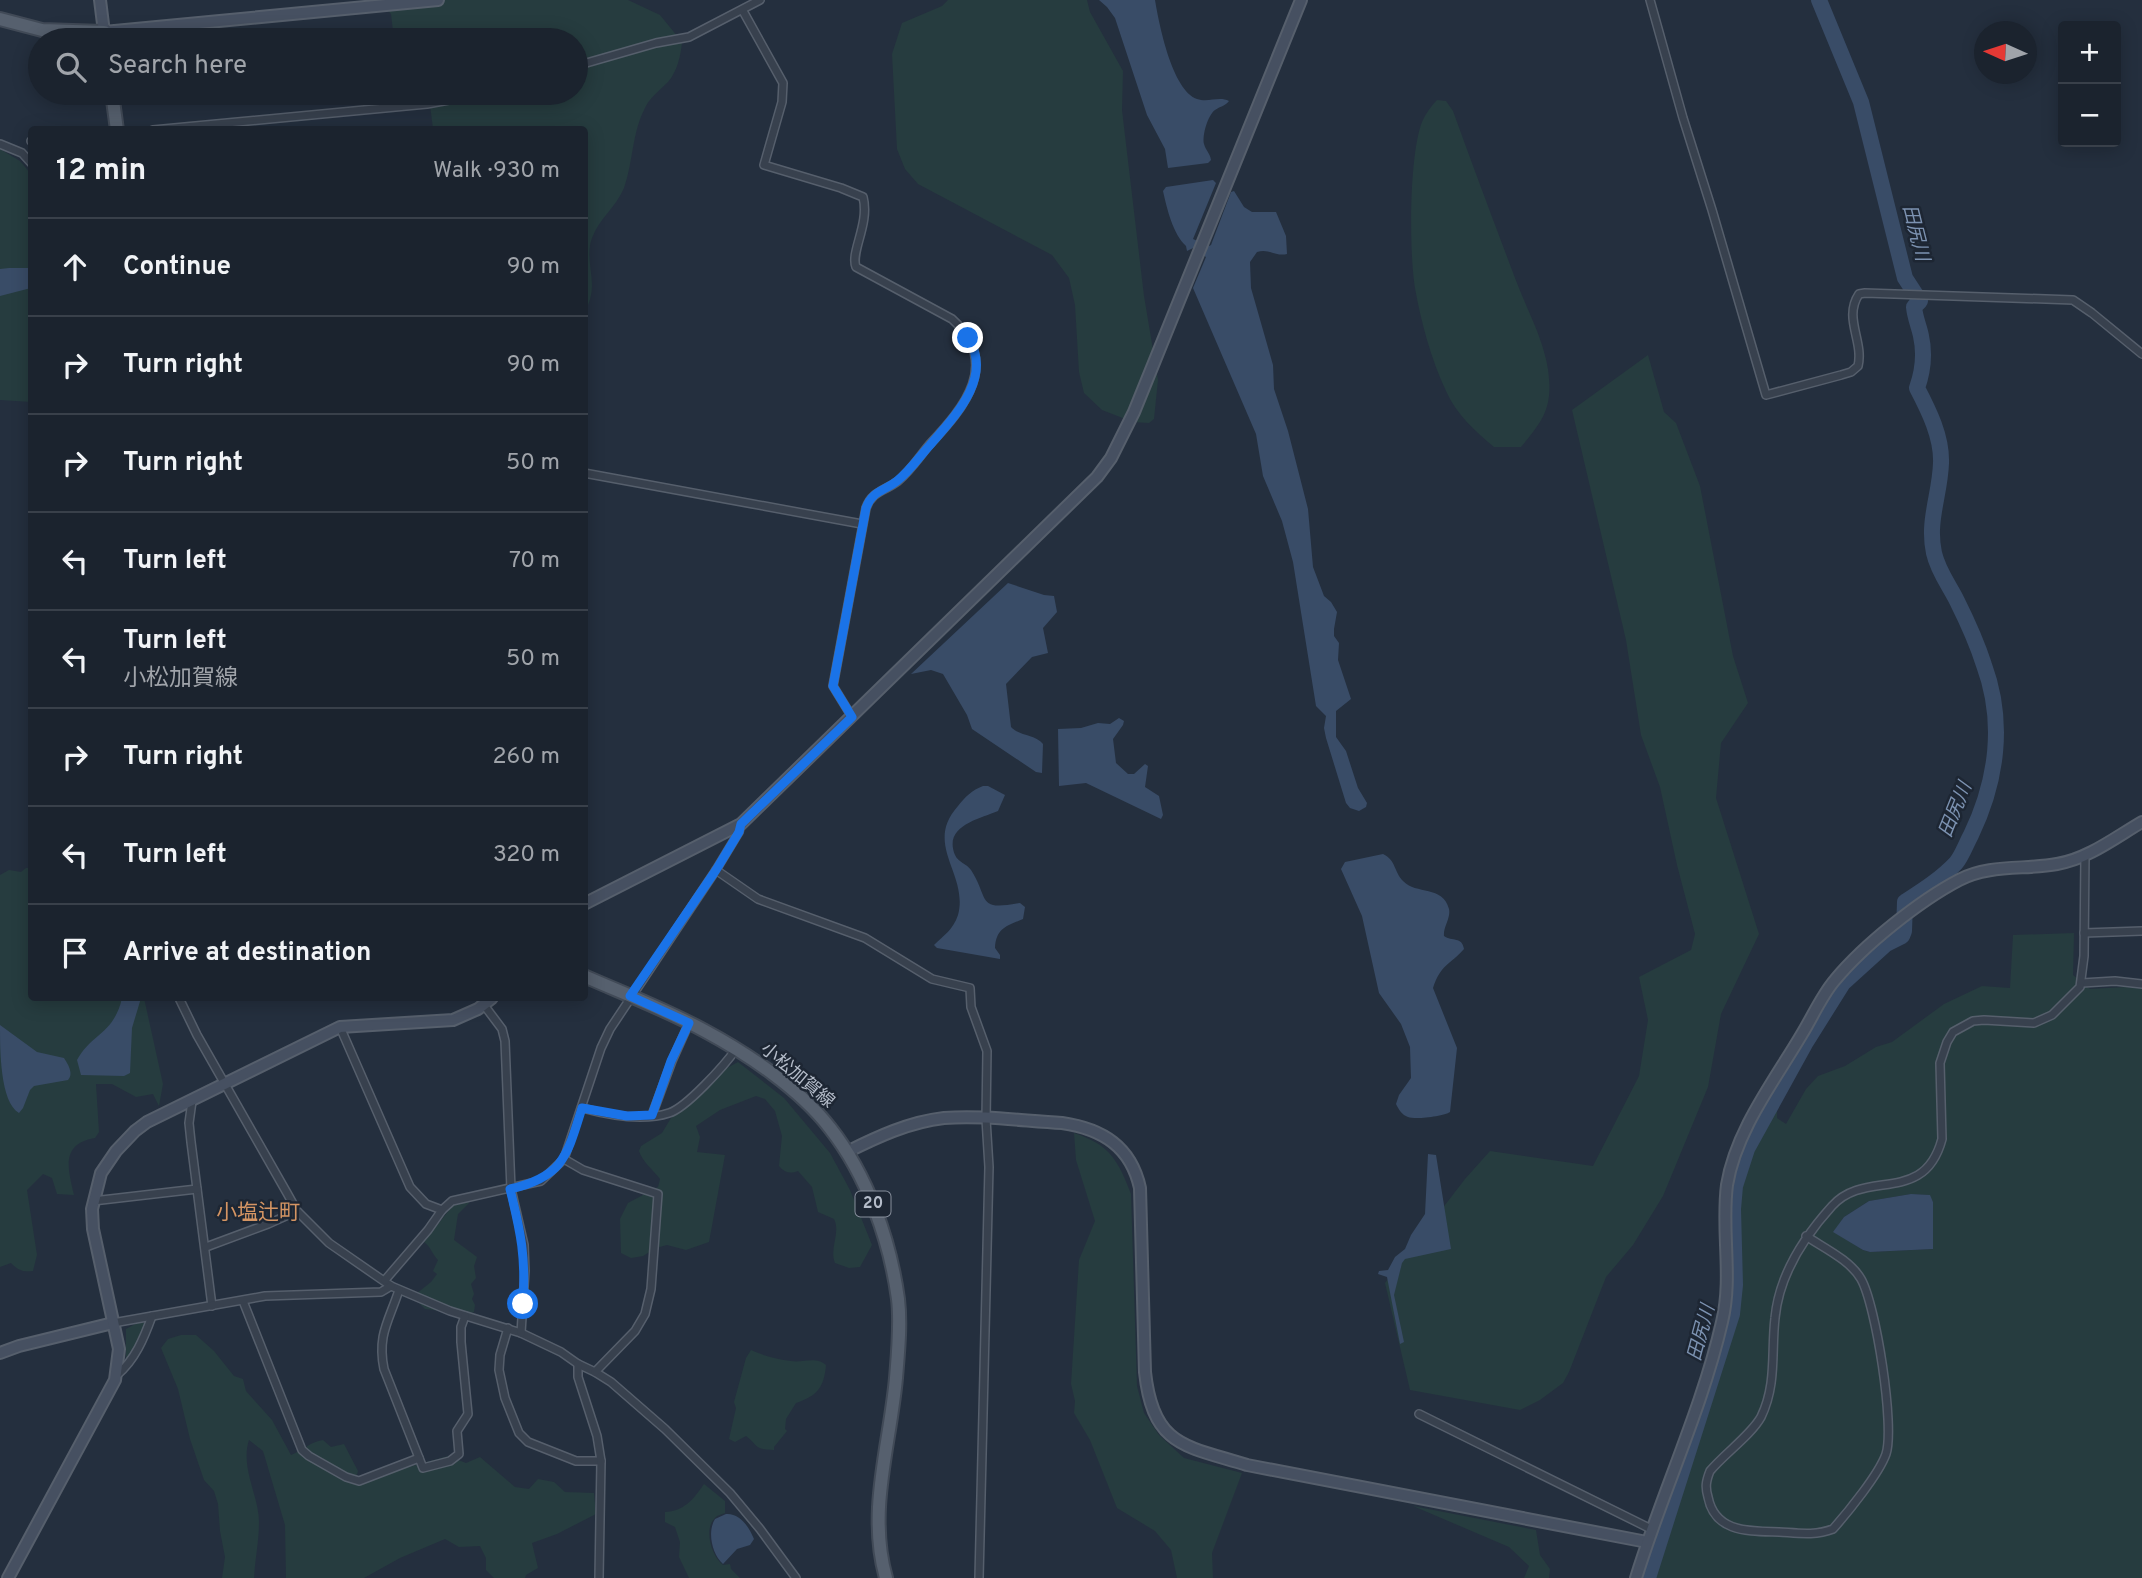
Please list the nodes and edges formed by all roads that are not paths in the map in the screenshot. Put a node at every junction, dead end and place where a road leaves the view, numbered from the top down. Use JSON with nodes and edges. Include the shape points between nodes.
{"nodes":[{"id":1,"x":100,"y":0,"type":"edge"},
{"id":2,"x":438,"y":0,"type":"edge"},
{"id":3,"x":760,"y":0,"type":"edge"},
{"id":4,"x":1301,"y":0,"type":"edge"},
{"id":5,"x":1650,"y":0,"type":"edge"},
{"id":6,"x":743,"y":11,"type":"junction"},
{"id":7,"x":0,"y":19,"type":"edge"},
{"id":8,"x":34,"y":28,"type":"edge"},
{"id":9,"x":104,"y":28,"type":"edge"},
{"id":10,"x":179,"y":28,"type":"edge"},
{"id":11,"x":588,"y":63,"type":"edge"},
{"id":12,"x":114,"y":105,"type":"edge"},
{"id":13,"x":416,"y":105,"type":"edge"},
{"id":14,"x":116,"y":126,"type":"edge"},
{"id":15,"x":195,"y":126,"type":"edge"},
{"id":16,"x":0,"y":144,"type":"edge"},
{"id":17,"x":28,"y":160,"type":"edge"},
{"id":18,"x":2142,"y":354,"type":"edge"},
{"id":19,"x":588,"y":474,"type":"edge"},
{"id":20,"x":862,"y":524,"type":"junction"},
{"id":21,"x":852,"y":717,"type":"junction"},
{"id":22,"x":2142,"y":822,"type":"edge"},
{"id":23,"x":741,"y":824,"type":"junction"},
{"id":24,"x":2085,"y":855,"type":"junction"},
{"id":25,"x":716,"y":870,"type":"junction"},
{"id":26,"x":588,"y":902,"type":"edge"},
{"id":27,"x":2142,"y":931,"type":"edge"},
{"id":28,"x":2084,"y":933,"type":"junction"},
{"id":29,"x":588,"y":978,"type":"edge"},
{"id":30,"x":2082,"y":983,"type":"junction"},
{"id":31,"x":2142,"y":984,"type":"edge"},
{"id":32,"x":630,"y":996,"type":"junction"},
{"id":33,"x":180,"y":1001,"type":"edge"},
{"id":34,"x":488,"y":1001,"type":"edge"},
{"id":35,"x":689,"y":1023,"type":"junction"},
{"id":36,"x":340,"y":1027,"type":"junction"},
{"id":37,"x":736,"y":1049,"type":"junction"},
{"id":38,"x":226,"y":1082,"type":"junction"},
{"id":39,"x":192,"y":1101,"type":"junction"},
{"id":40,"x":582,"y":1108,"type":"junction"},
{"id":41,"x":652,"y":1115,"type":"junction"},
{"id":42,"x":986,"y":1119,"type":"junction"},
{"id":43,"x":847,"y":1152,"type":"junction"},
{"id":44,"x":564,"y":1159,"type":"junction"},
{"id":45,"x":197,"y":1189,"type":"junction"},
{"id":46,"x":510,"y":1189,"type":"junction"},
{"id":47,"x":93,"y":1201,"type":"junction"},
{"id":48,"x":442,"y":1210,"type":"junction"},
{"id":49,"x":297,"y":1211,"type":"junction"},
{"id":50,"x":1806,"y":1236,"type":"junction"},
{"id":51,"x":206,"y":1247,"type":"junction"},
{"id":52,"x":388,"y":1283,"type":"junction"},
{"id":53,"x":399,"y":1290,"type":"junction"},
{"id":54,"x":243,"y":1301,"type":"junction"},
{"id":55,"x":212,"y":1306,"type":"junction"},
{"id":56,"x":152,"y":1316,"type":"junction"},
{"id":57,"x":465,"y":1316,"type":"junction"},
{"id":58,"x":113,"y":1323,"type":"junction"},
{"id":59,"x":508,"y":1328,"type":"junction"},
{"id":60,"x":521,"y":1333,"type":"junction"},
{"id":61,"x":0,"y":1353,"type":"edge"},
{"id":62,"x":578,"y":1364,"type":"junction"},
{"id":63,"x":595,"y":1371,"type":"junction"},
{"id":64,"x":117,"y":1375,"type":"junction"},
{"id":65,"x":1419,"y":1414,"type":"dead end"},
{"id":66,"x":419,"y":1458,"type":"junction"},
{"id":67,"x":601,"y":1461,"type":"junction"},
{"id":68,"x":1651,"y":1529,"type":"junction"},
{"id":69,"x":1647,"y":1542,"type":"junction"},
{"id":70,"x":8,"y":1578,"type":"edge"},
{"id":71,"x":599,"y":1578,"type":"edge"},
{"id":72,"x":796,"y":1578,"type":"edge"},
{"id":73,"x":886,"y":1578,"type":"edge"},
{"id":74,"x":979,"y":1578,"type":"edge"},
{"id":75,"x":1636,"y":1578,"type":"edge"}],
"edges":[{"from":1,"to":9,"type":"street"},
{"from":2,"to":10,"type":"street"},
{"from":3,"to":6,"type":"street"},
{"from":4,"to":21,"type":"street","via":[[1134,412],[1111,458],[1097,477]]},
{"from":5,"to":18,"type":"street","via":[[1766,395],[1858,366],[1852,310],[1859,294],[1865,293],[2073,300]]},
{"from":6,"to":11,"type":"street","via":[[689,37]]},
{"from":6,"to":20,"type":"street","via":[[783,83],[764,165],[863,197],[866,214],[856,267],[952,320],[975,348],[975,378],[964,402],[913,467],[873,495]]},
{"from":7,"to":8,"type":"main road"},
{"from":12,"to":14,"type":"main road"},
{"from":13,"to":15,"type":"street"},
{"from":16,"to":17,"type":"street"},
{"from":19,"to":20,"type":"street"},
{"from":20,"to":21,"type":"street","via":[[833,686]]},
{"from":21,"to":23,"type":"street"},
{"from":22,"to":24,"type":"street"},
{"from":23,"to":25,"type":"street"},
{"from":23,"to":26,"type":"street"},
{"from":24,"to":28,"type":"street"},
{"from":24,"to":68,"type":"street","via":[[2060,864],[1990,869],[1960,879],[1878,938],[1835,980],[1740,1144],[1728,1184],[1722,1323]]},
{"from":25,"to":32,"type":"street"},
{"from":25,"to":42,"type":"street","via":[[758,898],[865,938],[932,979],[970,988],[971,1007],[987,1051]]},
{"from":27,"to":28,"type":"street"},
{"from":28,"to":30,"type":"street"},
{"from":29,"to":32,"type":"main road","name":"小松加賀線","number":"20"},
{"from":30,"to":31,"type":"street"},
{"from":30,"to":50,"type":"street","via":[[2059,1010],[2034,1023],[1973,1021],[1954,1032],[1940,1063],[1943,1123],[1932,1162],[1905,1182],[1847,1192]]},
{"from":32,"to":35,"type":"main road","name":"小松加賀線","number":"20"},
{"from":32,"to":40,"type":"street","via":[[601,1048]]},
{"from":33,"to":38,"type":"street"},
{"from":34,"to":36,"type":"street","via":[[453,1020]]},
{"from":34,"to":46,"type":"street","via":[[505,1041]]},
{"from":35,"to":37,"type":"main road","name":"小松加賀線","number":"20"},
{"from":35,"to":41,"type":"street"},
{"from":36,"to":38,"type":"street"},
{"from":36,"to":48,"type":"street","via":[[410,1187],[426,1204]]},
{"from":37,"to":41,"type":"street","via":[[682,1106]]},
{"from":37,"to":43,"type":"main road","name":"小松加賀線","number":"20","via":[[804,1100]]},
{"from":38,"to":39,"type":"street"},
{"from":38,"to":49,"type":"street"},
{"from":39,"to":45,"type":"street","via":[[189,1123]]},
{"from":39,"to":47,"type":"street","via":[[147,1122],[124,1142],[101,1173]]},
{"from":40,"to":41,"type":"street"},
{"from":40,"to":44,"type":"street"},
{"from":42,"to":43,"type":"street","via":[[943,1118],[905,1127]]},
{"from":42,"to":69,"type":"street","via":[[1081,1127],[1109,1140],[1132,1162],[1140,1196],[1147,1394],[1164,1431],[1183,1444],[1247,1465]]},
{"from":42,"to":74,"type":"street","via":[[989,1167]]},
{"from":43,"to":73,"type":"main road","name":"小松加賀線","number":"20","via":[[872,1202],[898,1301],[896,1381],[878,1524]]},
{"from":44,"to":46,"type":"street","via":[[541,1181]]},
{"from":44,"to":63,"type":"street","via":[[583,1170],[658,1194],[652,1289],[645,1314],[635,1331]]},
{"from":45,"to":47,"type":"street"},
{"from":45,"to":51,"type":"street"},
{"from":46,"to":48,"type":"street","via":[[452,1201]]},
{"from":46,"to":60,"type":"street","via":[[524,1245]]},
{"from":47,"to":58,"type":"street","via":[[93,1229]]},
{"from":48,"to":52,"type":"street"},
{"from":49,"to":51,"type":"street"},
{"from":49,"to":52,"type":"street","via":[[329,1243]]},
{"from":50,"to":50,"type":"street","via":[[1862,1280],[1888,1404],[1889,1442],[1880,1466],[1833,1529],[1809,1534],[1741,1530],[1722,1523],[1714,1514],[1706,1481],[1761,1416],[1773,1379],[1777,1300]]},
{"from":51,"to":55,"type":"street"},
{"from":52,"to":53,"type":"street"},
{"from":52,"to":54,"type":"street","via":[[382,1292],[265,1296]]},
{"from":53,"to":57,"type":"street"},
{"from":53,"to":66,"type":"street","via":[[382,1334],[381,1356]]},
{"from":54,"to":55,"type":"street"},
{"from":54,"to":66,"type":"street","via":[[302,1450],[359,1481]]},
{"from":55,"to":56,"type":"street"},
{"from":56,"to":58,"type":"street"},
{"from":56,"to":64,"type":"street","via":[[137,1352]]},
{"from":57,"to":59,"type":"street"},
{"from":57,"to":66,"type":"street","via":[[461,1342],[468,1415],[457,1431],[459,1454],[423,1468]]},
{"from":58,"to":61,"type":"street"},
{"from":58,"to":64,"type":"street","via":[[119,1349]]},
{"from":59,"to":60,"type":"street"},
{"from":59,"to":67,"type":"street","via":[[499,1370],[519,1433],[528,1442],[576,1461]]},
{"from":60,"to":62,"type":"street"},
{"from":62,"to":63,"type":"street"},
{"from":62,"to":67,"type":"street"},
{"from":63,"to":72,"type":"street","via":[[627,1394],[730,1493]]},
{"from":64,"to":70,"type":"street"},
{"from":65,"to":68,"type":"street"},
{"from":67,"to":71,"type":"street"},
{"from":68,"to":69,"type":"street"},
{"from":69,"to":75,"type":"street"}]}
